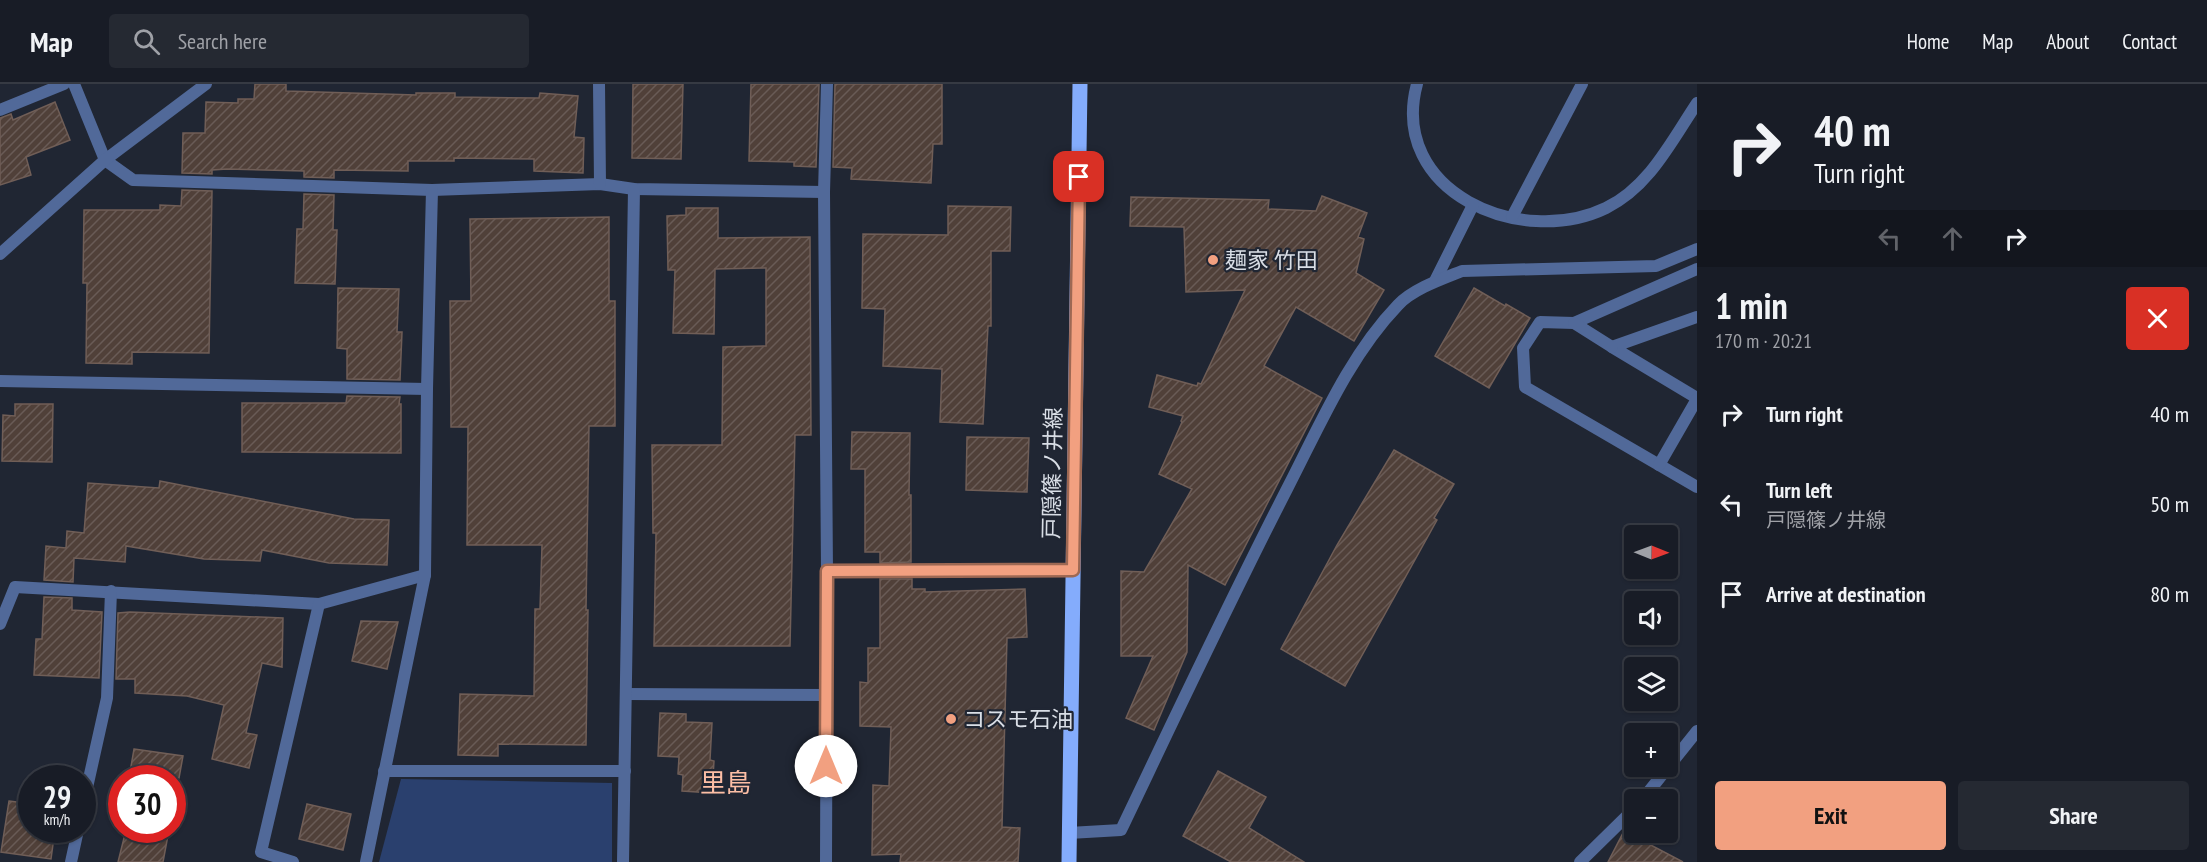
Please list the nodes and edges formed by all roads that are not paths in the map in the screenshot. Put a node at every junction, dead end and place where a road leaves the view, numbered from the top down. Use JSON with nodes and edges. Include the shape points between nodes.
{"nodes":[{"id":1,"x":64,"y":84,"type":"edge"},
{"id":2,"x":74,"y":84,"type":"edge"},
{"id":3,"x":206,"y":84,"type":"edge"},
{"id":4,"x":599,"y":84,"type":"edge"},
{"id":5,"x":827,"y":84,"type":"edge"},
{"id":6,"x":1080,"y":84,"type":"edge"},
{"id":7,"x":1417,"y":84,"type":"edge"},
{"id":8,"x":1582,"y":84,"type":"edge"},
{"id":9,"x":1697,"y":103,"type":"edge"},
{"id":10,"x":0,"y":110,"type":"edge"},
{"id":11,"x":105,"y":160,"type":"junction"},
{"id":12,"x":600,"y":184,"type":"junction"},
{"id":13,"x":634,"y":189,"type":"junction"},
{"id":14,"x":432,"y":190,"type":"junction"},
{"id":15,"x":824,"y":192,"type":"junction"},
{"id":16,"x":1473,"y":205,"type":"junction"},
{"id":17,"x":1512,"y":217,"type":"junction"},
{"id":18,"x":1697,"y":249,"type":"edge"},
{"id":19,"x":0,"y":254,"type":"edge"},
{"id":20,"x":1697,"y":269,"type":"edge"},
{"id":21,"x":1435,"y":281,"type":"junction"},
{"id":22,"x":1697,"y":317,"type":"edge"},
{"id":23,"x":1574,"y":322,"type":"junction"},
{"id":24,"x":1612,"y":347,"type":"junction"},
{"id":25,"x":0,"y":381,"type":"edge"},
{"id":26,"x":426,"y":389,"type":"junction"},
{"id":27,"x":1697,"y":398,"type":"edge"},
{"id":28,"x":1659,"y":465,"type":"junction"},
{"id":29,"x":1697,"y":487,"type":"edge"},
{"id":30,"x":1073,"y":570,"type":"junction"},
{"id":31,"x":827,"y":571,"type":"junction"},
{"id":32,"x":425,"y":575,"type":"junction"},
{"id":33,"x":111,"y":591,"type":"junction"},
{"id":34,"x":319,"y":603,"type":"junction"},
{"id":35,"x":0,"y":624,"type":"edge"},
{"id":36,"x":626,"y":694,"type":"junction"},
{"id":37,"x":827,"y":695,"type":"junction"},
{"id":38,"x":1697,"y":731,"type":"edge"},
{"id":39,"x":92,"y":765,"type":"edge"},
{"id":40,"x":384,"y":771,"type":"junction"},
{"id":41,"x":625,"y":771,"type":"junction"},
{"id":42,"x":1651,"y":789,"type":"edge"},
{"id":43,"x":1624,"y":819,"type":"edge"},
{"id":44,"x":1069,"y":833,"type":"junction"},
{"id":45,"x":75,"y":843,"type":"edge"},
{"id":46,"x":71,"y":862,"type":"edge"},
{"id":47,"x":293,"y":862,"type":"edge"},
{"id":48,"x":366,"y":862,"type":"edge"},
{"id":49,"x":623,"y":862,"type":"edge"},
{"id":50,"x":826,"y":862,"type":"edge"},
{"id":51,"x":1069,"y":862,"type":"edge"},
{"id":52,"x":1580,"y":862,"type":"edge"}],
"edges":[{"from":1,"to":10,"type":"street"},
{"from":2,"to":11,"type":"street"},
{"from":3,"to":11,"type":"street"},
{"from":4,"to":12,"type":"street"},
{"from":5,"to":15,"type":"street"},
{"from":6,"to":30,"type":"main road","name":"戸隠篠ノ井線"},
{"from":7,"to":16,"type":"street","via":[[1413,119],[1420,150],[1436,177]]},
{"from":8,"to":17,"type":"street"},
{"from":9,"to":17,"type":"street","via":[[1654,168],[1619,200],[1576,218]]},
{"from":11,"to":14,"type":"street","via":[[134,180]]},
{"from":11,"to":19,"type":"street"},
{"from":12,"to":13,"type":"street"},
{"from":12,"to":14,"type":"street"},
{"from":13,"to":15,"type":"street"},
{"from":13,"to":36,"type":"street"},
{"from":14,"to":26,"type":"street"},
{"from":15,"to":31,"type":"street"},
{"from":16,"to":17,"type":"street"},
{"from":16,"to":21,"type":"street"},
{"from":18,"to":21,"type":"street","via":[[1656,266],[1462,271]]},
{"from":20,"to":23,"type":"street"},
{"from":21,"to":44,"type":"street","via":[[1400,303],[1368,339],[1230,601],[1121,830]]},
{"from":22,"to":24,"type":"street"},
{"from":23,"to":24,"type":"street"},
{"from":23,"to":28,"type":"street","via":[[1540,322],[1523,348],[1524,387]]},
{"from":24,"to":27,"type":"street"},
{"from":25,"to":26,"type":"street"},
{"from":26,"to":32,"type":"street"},
{"from":27,"to":28,"type":"street"},
{"from":28,"to":29,"type":"street"},
{"from":30,"to":31,"type":"street"},
{"from":30,"to":44,"type":"main road","name":"戸隠篠ノ井線"},
{"from":31,"to":37,"type":"street"},
{"from":32,"to":34,"type":"street"},
{"from":32,"to":40,"type":"street"},
{"from":33,"to":34,"type":"street"},
{"from":33,"to":35,"type":"street","via":[[15,587]]},
{"from":33,"to":39,"type":"street","via":[[108,698]]},
{"from":34,"to":47,"type":"street","via":[[261,852]]},
{"from":36,"to":37,"type":"street"},
{"from":36,"to":41,"type":"street"},
{"from":37,"to":50,"type":"street"},
{"from":38,"to":42,"type":"street"},
{"from":40,"to":41,"type":"street"},
{"from":40,"to":48,"type":"street"},
{"from":41,"to":49,"type":"street"},
{"from":43,"to":52,"type":"street"},
{"from":44,"to":51,"type":"main road","name":"戸隠篠ノ井線"},
{"from":45,"to":46,"type":"street"}]}
